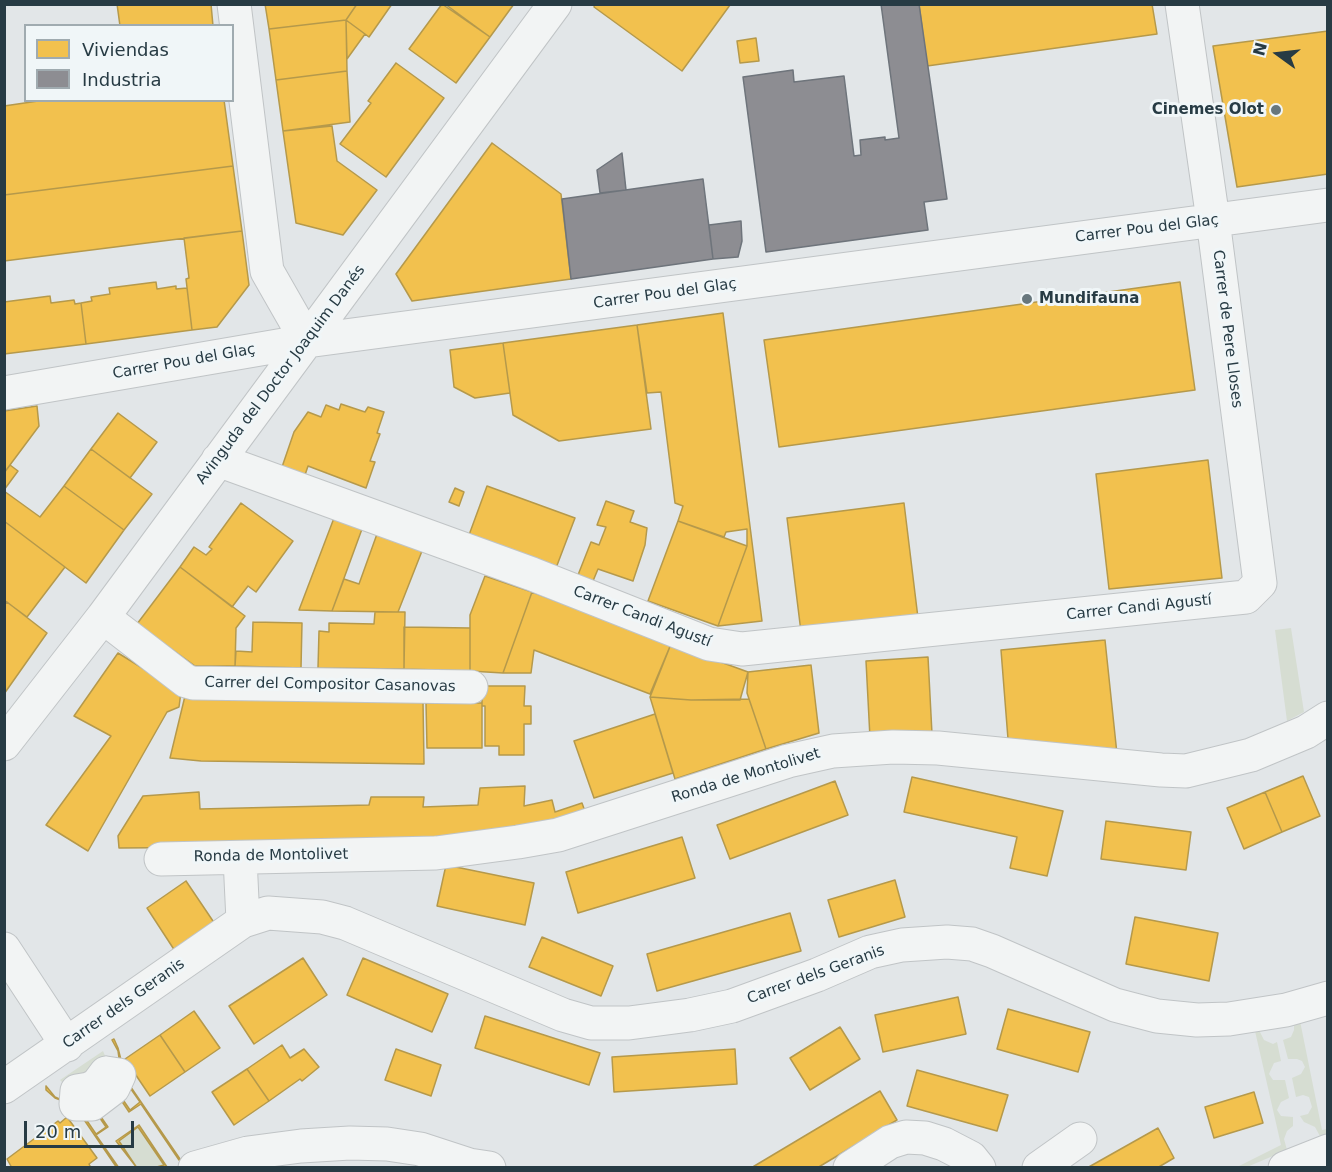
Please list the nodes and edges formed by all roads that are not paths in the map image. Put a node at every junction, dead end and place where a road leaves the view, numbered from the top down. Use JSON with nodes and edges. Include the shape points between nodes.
{"nodes":[{"id":1,"x":234,"y":4,"type":"edge"},
{"id":2,"x":555,"y":4,"type":"edge"},
{"id":3,"x":1182,"y":4,"type":"edge"},
{"id":4,"x":1328,"y":205,"type":"edge"},
{"id":5,"x":1213,"y":220,"type":"junction"},
{"id":6,"x":307,"y":341,"type":"junction"},
{"id":7,"x":4,"y":393,"type":"edge"},
{"id":8,"x":218,"y":460,"type":"junction"},
{"id":9,"x":1260,"y":583,"type":"joint"},
{"id":10,"x":103,"y":617,"type":"junction"},
{"id":11,"x":471,"y":687,"type":"dead end"},
{"id":12,"x":1328,"y":718,"type":"edge"},
{"id":13,"x":4,"y":744,"type":"edge"},
{"id":14,"x":240,"y":858,"type":"junction"},
{"id":15,"x":160,"y":859,"type":"dead end"},
{"id":16,"x":243,"y":921,"type":"junction"},
{"id":17,"x":4,"y":949,"type":"edge"},
{"id":18,"x":1328,"y":998,"type":"edge"},
{"id":19,"x":67,"y":1045,"type":"junction"},
{"id":20,"x":4,"y":1087,"type":"edge"},
{"id":21,"x":1080,"y":1139,"type":"dead end"},
{"id":22,"x":1328,"y":1150,"type":"edge"},
{"id":23,"x":195,"y":1167,"type":"edge"},
{"id":24,"x":489,"y":1167,"type":"edge"},
{"id":25,"x":850,"y":1167,"type":"edge"},
{"id":26,"x":979,"y":1167,"type":"edge"},
{"id":27,"x":1039,"y":1167,"type":"edge"},
{"id":28,"x":1285,"y":1167,"type":"edge"}],
"edges":[{"from":1,"to":6,"type":"street","via":[[267,271]]},
{"from":2,"to":6,"type":"street","name":"Avinguda del Doctor Joaquim Danés"},
{"from":3,"to":5,"type":"street","name":"Carrer de Pere Lloses"},
{"from":4,"to":5,"type":"street","name":"Carrer Pou del Glaç"},
{"from":5,"to":6,"type":"street","name":"Carrer Pou del Glaç"},
{"from":5,"to":9,"type":"street","name":"Carrer de Pere Lloses"},
{"from":6,"to":7,"type":"street","name":"Carrer Pou del Glaç"},
{"from":6,"to":8,"type":"street","name":"Avinguda del Doctor Joaquim Danés"},
{"from":8,"to":9,"type":"street","name":"Carrer Candi Agustí","via":[[532,574],[709,644],[742,649],[1246,597]]},
{"from":8,"to":10,"type":"street","name":"Avinguda del Doctor Joaquim Danés"},
{"from":10,"to":11,"type":"street","name":"Carrer del Compositor Casanovas","via":[[193,683]]},
{"from":10,"to":13,"type":"street","name":"Avinguda del Doctor Joaquim Danés"},
{"from":12,"to":14,"type":"street","name":"Ronda de Montolivet","via":[[1306,732],[1251,755],[1185,771],[938,748],[833,751],[788,761],[558,835],[436,853]]},
{"from":14,"to":15,"type":"street","name":"Ronda de Montolivet"},
{"from":14,"to":16,"type":"street"},
{"from":16,"to":18,"type":"street","name":"Carrer dels Geranis","via":[[268,913],[345,923],[563,1015],[591,1023],[690,1016],[732,1006],[870,952],[947,942],[992,951],[1115,1005],[1157,1016],[1229,1019],[1286,1010]]},
{"from":16,"to":19,"type":"street","name":"Carrer dels Geranis"},
{"from":17,"to":19,"type":"street"},
{"from":19,"to":20,"type":"street","name":"Carrer dels Geranis"},
{"from":21,"to":27,"type":"street"},
{"from":22,"to":28,"type":"street"},
{"from":23,"to":24,"type":"street","via":[[248,1153],[350,1143],[420,1149],[469,1165]]},
{"from":25,"to":26,"type":"street","via":[[890,1142],[906,1137],[944,1144],[971,1158]]}]}
